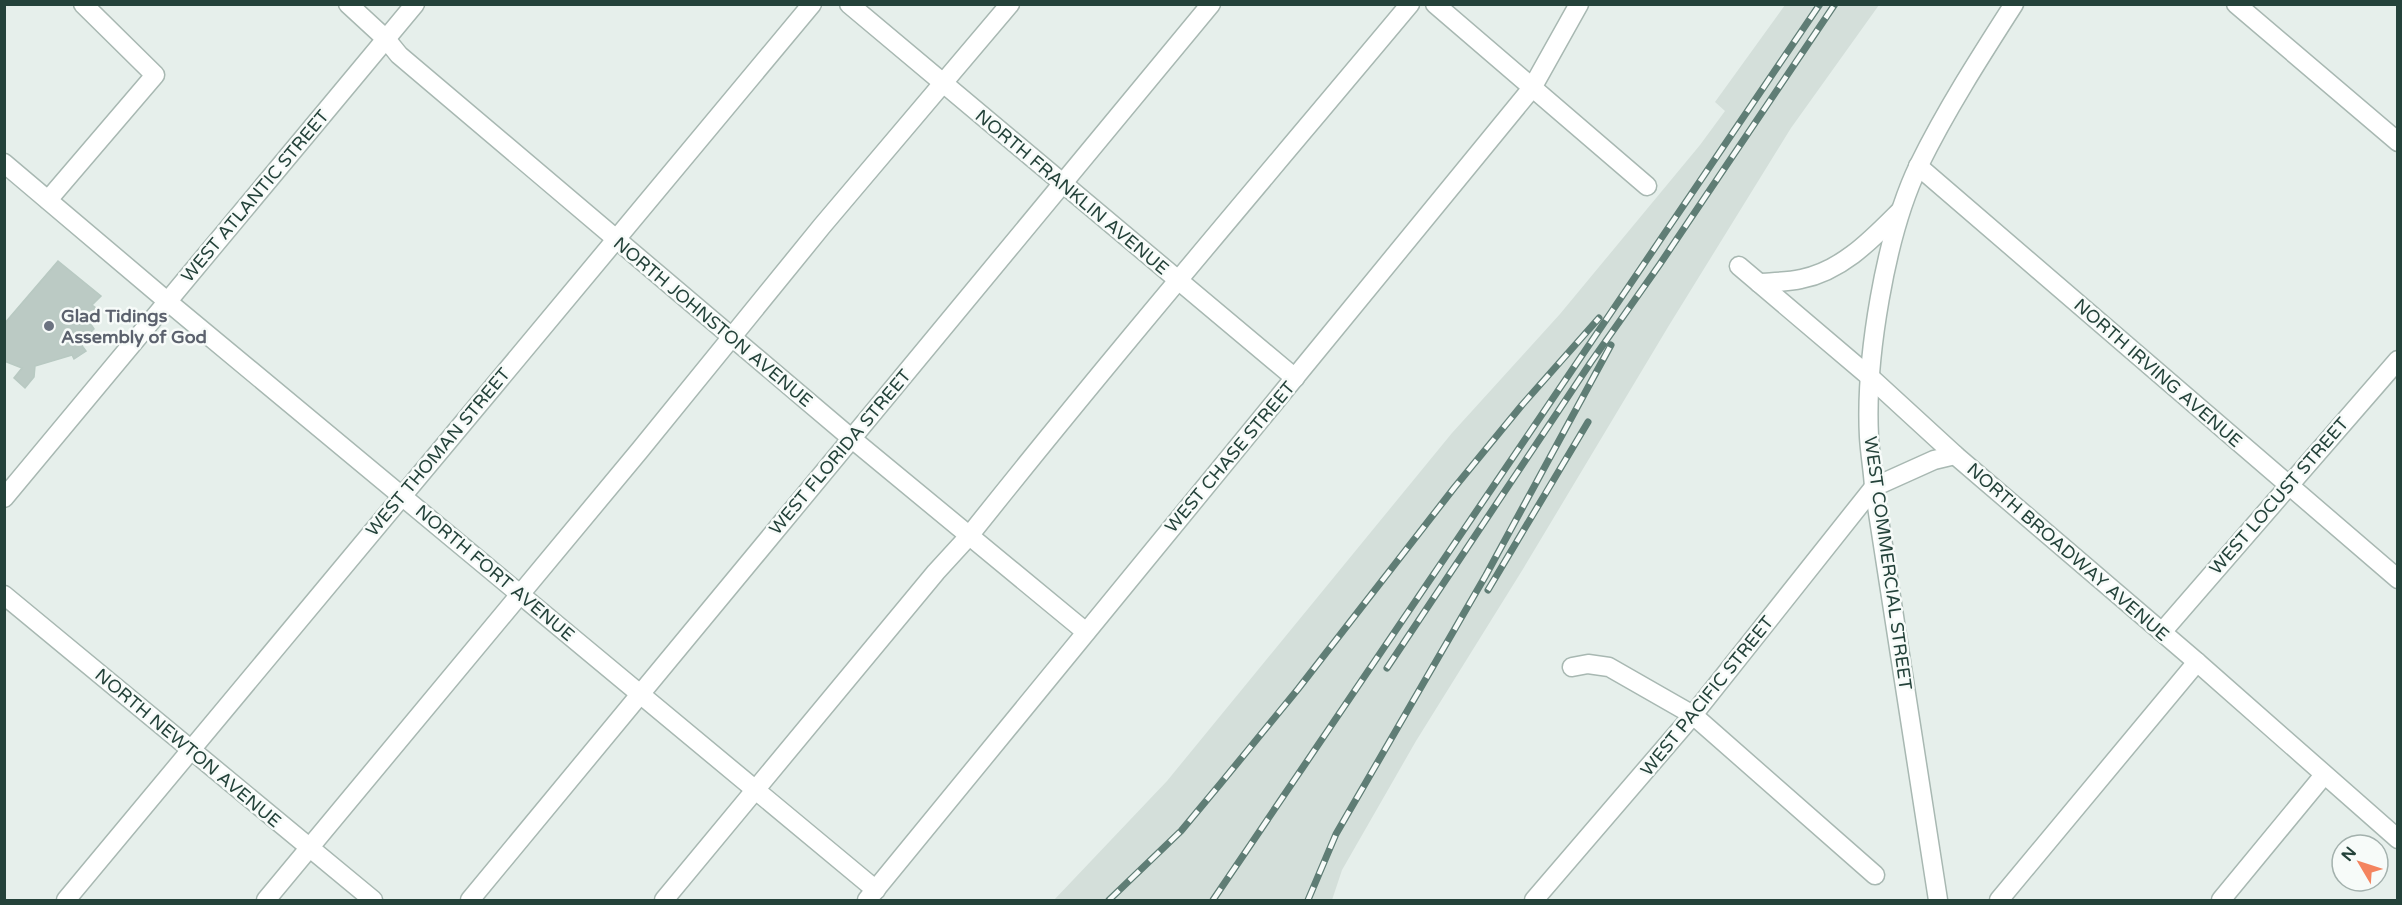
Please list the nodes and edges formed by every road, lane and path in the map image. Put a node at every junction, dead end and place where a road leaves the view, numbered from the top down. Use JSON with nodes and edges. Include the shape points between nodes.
{"nodes":[{"id":1,"x":83,"y":4,"type":"edge"},
{"id":2,"x":348,"y":4,"type":"edge"},
{"id":3,"x":415,"y":4,"type":"edge"},
{"id":4,"x":812,"y":4,"type":"edge"},
{"id":5,"x":849,"y":4,"type":"edge"},
{"id":6,"x":1010,"y":4,"type":"edge"},
{"id":7,"x":1211,"y":4,"type":"edge"},
{"id":8,"x":1410,"y":4,"type":"edge"},
{"id":9,"x":1435,"y":4,"type":"edge"},
{"id":10,"x":1579,"y":4,"type":"edge"},
{"id":11,"x":2014,"y":4,"type":"edge"},
{"id":12,"x":2236,"y":4,"type":"edge"},
{"id":13,"x":387,"y":39,"type":"junction"},
{"id":14,"x":942,"y":83,"type":"junction"},
{"id":15,"x":1532,"y":88,"type":"junction"},
{"id":16,"x":2397,"y":142,"type":"edge"},
{"id":17,"x":4,"y":163,"type":"edge"},
{"id":18,"x":1918,"y":166,"type":"junction"},
{"id":19,"x":1062,"y":184,"type":"junction"},
{"id":20,"x":1647,"y":186,"type":"dead end"},
{"id":21,"x":48,"y":200,"type":"junction"},
{"id":22,"x":1902,"y":209,"type":"junction"},
{"id":23,"x":616,"y":240,"type":"junction"},
{"id":24,"x":1738,"y":266,"type":"dead end"},
{"id":25,"x":1177,"y":280,"type":"junction"},
{"id":26,"x":1759,"y":283,"type":"junction"},
{"id":27,"x":167,"y":301,"type":"junction"},
{"id":28,"x":731,"y":337,"type":"junction"},
{"id":29,"x":2397,"y":360,"type":"edge"},
{"id":30,"x":1295,"y":378,"type":"junction"},
{"id":31,"x":1871,"y":378,"type":"junction"},
{"id":32,"x":851,"y":438,"type":"junction"},
{"id":33,"x":1955,"y":455,"type":"junction"},
{"id":34,"x":2288,"y":485,"type":"junction"},
{"id":35,"x":1874,"y":487,"type":"junction"},
{"id":36,"x":401,"y":495,"type":"junction"},
{"id":37,"x":4,"y":498,"type":"edge"},
{"id":38,"x":969,"y":536,"type":"junction"},
{"id":39,"x":2397,"y":579,"type":"edge"},
{"id":40,"x":521,"y":594,"type":"junction"},
{"id":41,"x":4,"y":595,"type":"edge"},
{"id":42,"x":1086,"y":632,"type":"junction"},
{"id":43,"x":2162,"y":632,"type":"junction"},
{"id":44,"x":2197,"y":662,"type":"junction"},
{"id":45,"x":1572,"y":667,"type":"dead end"},
{"id":46,"x":640,"y":693,"type":"junction"},
{"id":47,"x":1693,"y":715,"type":"junction"},
{"id":48,"x":191,"y":752,"type":"junction"},
{"id":49,"x":2324,"y":775,"type":"junction"},
{"id":50,"x":756,"y":790,"type":"junction"},
{"id":51,"x":2397,"y":839,"type":"edge"},
{"id":52,"x":310,"y":849,"type":"junction"},
{"id":53,"x":1875,"y":875,"type":"dead end"},
{"id":54,"x":871,"y":895,"type":"edge"},
{"id":55,"x":66,"y":900,"type":"edge"},
{"id":56,"x":266,"y":900,"type":"edge"},
{"id":57,"x":373,"y":900,"type":"edge"},
{"id":58,"x":470,"y":900,"type":"edge"},
{"id":59,"x":664,"y":900,"type":"edge"},
{"id":60,"x":1534,"y":900,"type":"edge"},
{"id":61,"x":1938,"y":900,"type":"edge"},
{"id":62,"x":1999,"y":900,"type":"edge"},
{"id":63,"x":2221,"y":900,"type":"edge"}],
"edges":[{"from":1,"to":21,"type":"street","via":[[155,75]]},
{"from":2,"to":13,"type":"street","name":"NORTH JOHNSTON AVENUE"},
{"from":3,"to":13,"type":"street","name":"WEST ATLANTIC STREET"},
{"from":4,"to":23,"type":"street","name":"WEST THOMAN STREET"},
{"from":5,"to":14,"type":"street","name":"NORTH FRANKLIN AVENUE"},
{"from":6,"to":14,"type":"street"},
{"from":7,"to":19,"type":"street","name":"WEST FLORIDA STREET"},
{"from":8,"to":25,"type":"street"},
{"from":9,"to":15,"type":"street"},
{"from":10,"to":15,"type":"street","name":"WEST CHASE STREET"},
{"from":11,"to":18,"type":"street","name":"WEST COMMERCIAL STREET"},
{"from":12,"to":16,"type":"street"},
{"from":13,"to":23,"type":"street","name":"NORTH JOHNSTON AVENUE","via":[[399,55]]},
{"from":13,"to":27,"type":"street","name":"WEST ATLANTIC STREET"},
{"from":14,"to":19,"type":"street","name":"NORTH FRANKLIN AVENUE"},
{"from":14,"to":28,"type":"street"},
{"from":15,"to":20,"type":"street"},
{"from":15,"to":30,"type":"street","name":"WEST CHASE STREET"},
{"from":17,"to":21,"type":"street","name":"NORTH FORT AVENUE"},
{"from":18,"to":22,"type":"street","name":"WEST COMMERCIAL STREET"},
{"from":18,"to":34,"type":"street","name":"NORTH IRVING AVENUE"},
{"from":19,"to":25,"type":"street","name":"NORTH FRANKLIN AVENUE"},
{"from":19,"to":32,"type":"street","name":"WEST FLORIDA STREET"},
{"from":21,"to":27,"type":"street","name":"NORTH FORT AVENUE"},
{"from":22,"to":26,"type":"street","via":[[1868,243],[1837,265],[1802,279]]},
{"from":22,"to":31,"type":"street","name":"WEST COMMERCIAL STREET","via":[[1875,328]]},
{"from":23,"to":28,"type":"street","name":"NORTH JOHNSTON AVENUE"},
{"from":23,"to":36,"type":"street","name":"WEST THOMAN STREET"},
{"from":24,"to":26,"type":"street","name":"NORTH BROADWAY AVENUE"},
{"from":25,"to":30,"type":"street","name":"NORTH FRANKLIN AVENUE"},
{"from":25,"to":38,"type":"street"},
{"from":26,"to":31,"type":"street","name":"NORTH BROADWAY AVENUE"},
{"from":27,"to":36,"type":"street","name":"NORTH FORT AVENUE"},
{"from":27,"to":37,"type":"street","name":"WEST ATLANTIC STREET"},
{"from":28,"to":32,"type":"street","name":"NORTH JOHNSTON AVENUE"},
{"from":28,"to":40,"type":"street"},
{"from":29,"to":34,"type":"street","name":"WEST LOCUST STREET"},
{"from":30,"to":42,"type":"street","name":"WEST CHASE STREET"},
{"from":31,"to":33,"type":"street","name":"NORTH BROADWAY AVENUE"},
{"from":31,"to":35,"type":"street","name":"WEST COMMERCIAL STREET","via":[[1869,435]]},
{"from":32,"to":38,"type":"street","name":"NORTH JOHNSTON AVENUE"},
{"from":32,"to":46,"type":"street","name":"WEST FLORIDA STREET"},
{"from":33,"to":35,"type":"street","via":[[1934,460]]},
{"from":33,"to":43,"type":"street","name":"NORTH BROADWAY AVENUE"},
{"from":34,"to":39,"type":"street","name":"NORTH IRVING AVENUE"},
{"from":34,"to":43,"type":"street","name":"WEST LOCUST STREET"},
{"from":35,"to":47,"type":"street","name":"WEST PACIFIC STREET"},
{"from":35,"to":61,"type":"street","name":"WEST COMMERCIAL STREET"},
{"from":36,"to":40,"type":"street","name":"NORTH FORT AVENUE"},
{"from":36,"to":48,"type":"street","name":"WEST THOMAN STREET"},
{"from":38,"to":42,"type":"street","name":"NORTH JOHNSTON AVENUE"},
{"from":38,"to":50,"type":"street"},
{"from":40,"to":46,"type":"street","name":"NORTH FORT AVENUE"},
{"from":40,"to":52,"type":"street"},
{"from":41,"to":48,"type":"street","name":"NORTH NEWTON AVENUE"},
{"from":42,"to":54,"type":"street","name":"WEST CHASE STREET"},
{"from":43,"to":44,"type":"street","name":"NORTH BROADWAY AVENUE"},
{"from":44,"to":49,"type":"street","name":"NORTH BROADWAY AVENUE"},
{"from":44,"to":62,"type":"street"},
{"from":45,"to":47,"type":"street","via":[[1609,667]]},
{"from":46,"to":50,"type":"street","name":"NORTH FORT AVENUE"},
{"from":46,"to":58,"type":"street","name":"WEST FLORIDA STREET"},
{"from":47,"to":53,"type":"street"},
{"from":47,"to":60,"type":"street","name":"WEST PACIFIC STREET"},
{"from":48,"to":52,"type":"street","name":"NORTH NEWTON AVENUE"},
{"from":48,"to":55,"type":"street","name":"WEST THOMAN STREET"},
{"from":49,"to":51,"type":"street","name":"NORTH BROADWAY AVENUE"},
{"from":49,"to":63,"type":"street"},
{"from":50,"to":54,"type":"street","name":"NORTH FORT AVENUE"},
{"from":50,"to":59,"type":"street"},
{"from":52,"to":56,"type":"street"},
{"from":52,"to":57,"type":"street","name":"NORTH NEWTON AVENUE"}]}
